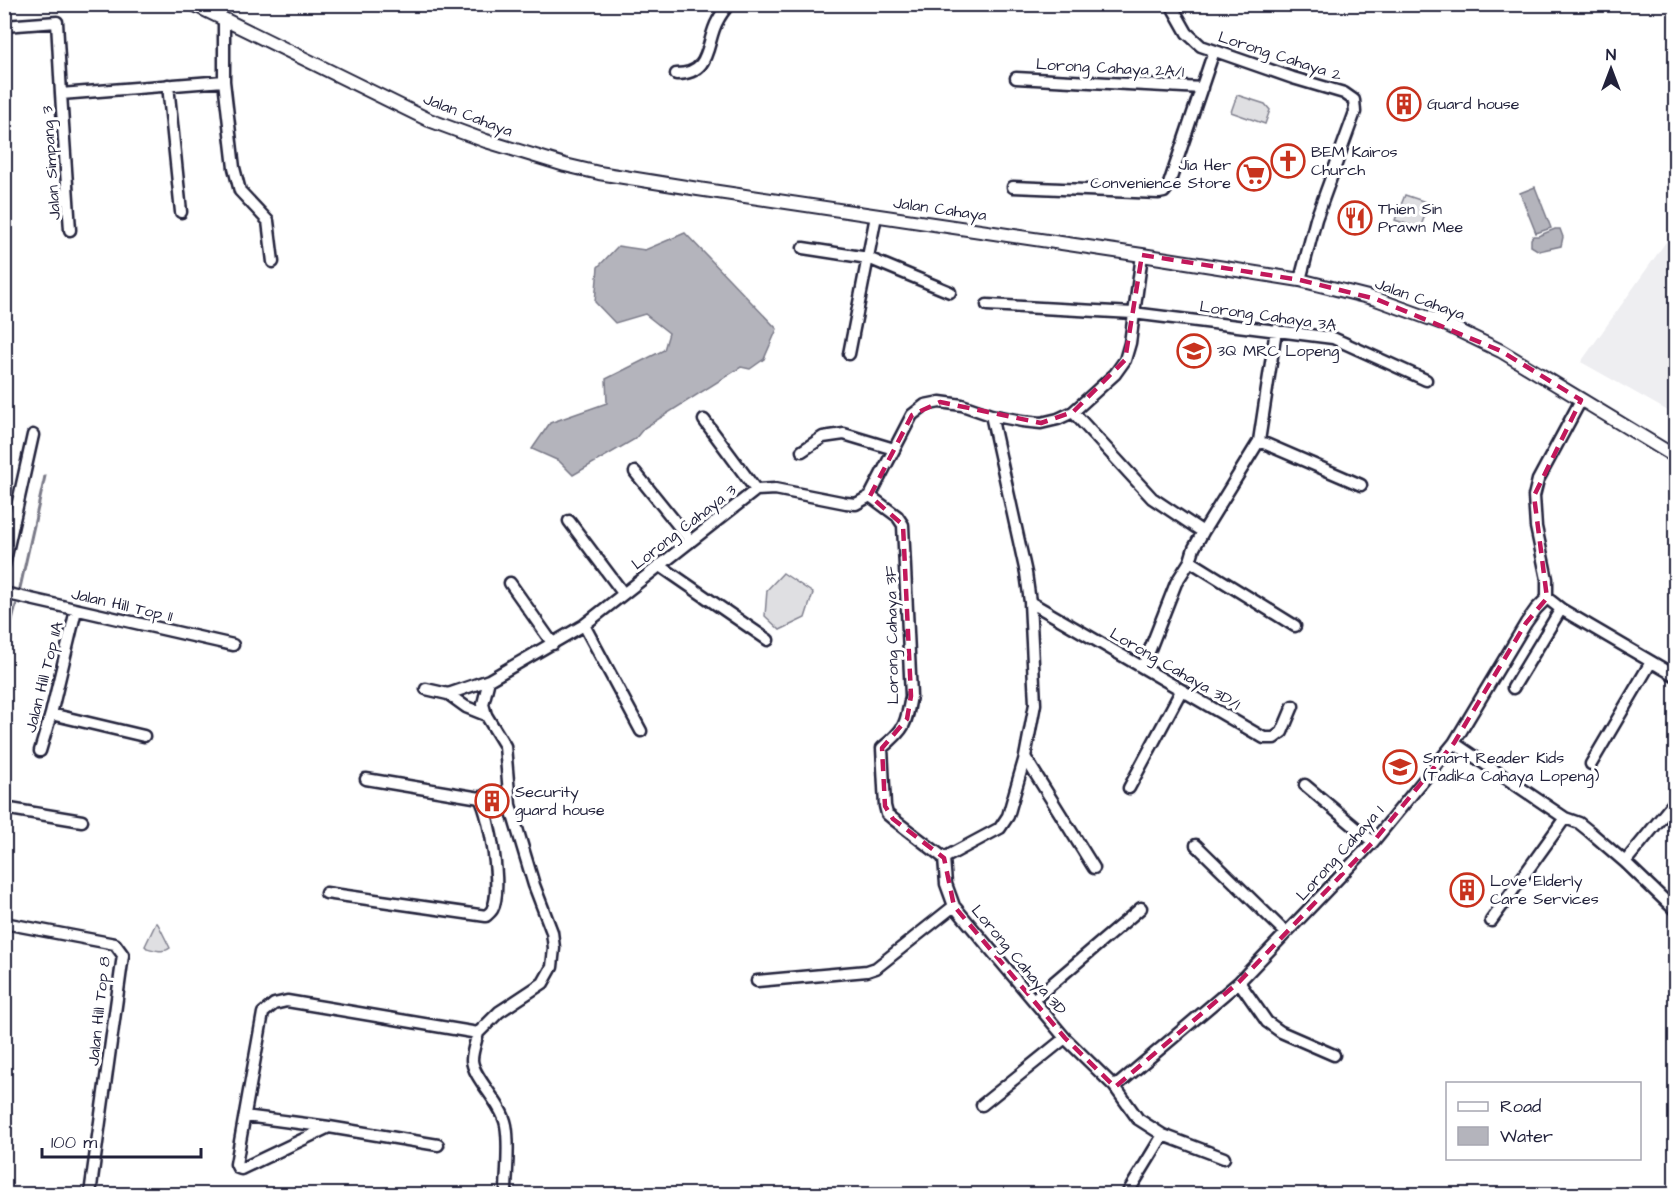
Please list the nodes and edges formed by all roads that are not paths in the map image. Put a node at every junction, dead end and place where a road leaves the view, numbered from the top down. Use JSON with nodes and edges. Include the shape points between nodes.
{"nodes":[{"id":1,"x":193,"y":4,"type":"edge"},
{"id":2,"x":729,"y":4,"type":"edge"},
{"id":3,"x":1174,"y":4,"type":"edge"},
{"id":4,"x":225,"y":19,"type":"junction"},
{"id":5,"x":4,"y":26,"type":"edge"},
{"id":6,"x":1214,"y":51,"type":"junction"},
{"id":7,"x":676,"y":74,"type":"dead end"},
{"id":8,"x":1016,"y":78,"type":"dead end"},
{"id":9,"x":225,"y":81,"type":"junction"},
{"id":10,"x":168,"y":85,"type":"junction"},
{"id":11,"x":1202,"y":88,"type":"junction"},
{"id":12,"x":61,"y":94,"type":"junction"},
{"id":13,"x":1013,"y":187,"type":"dead end"},
{"id":14,"x":181,"y":212,"type":"dead end"},
{"id":15,"x":876,"y":216,"type":"junction"},
{"id":16,"x":70,"y":230,"type":"dead end"},
{"id":17,"x":803,"y":248,"type":"dead end"},
{"id":18,"x":1142,"y":255,"type":"junction"},
{"id":19,"x":868,"y":258,"type":"junction"},
{"id":20,"x":273,"y":262,"type":"dead end"},
{"id":21,"x":1300,"y":280,"type":"junction"},
{"id":22,"x":950,"y":292,"type":"dead end"},
{"id":23,"x":987,"y":305,"type":"dead end"},
{"id":24,"x":1133,"y":312,"type":"junction"},
{"id":25,"x":1276,"y":330,"type":"junction"},
{"id":26,"x":849,"y":354,"type":"dead end"},
{"id":27,"x":1426,"y":380,"type":"dead end"},
{"id":28,"x":1581,"y":400,"type":"junction"},
{"id":29,"x":1073,"y":412,"type":"junction"},
{"id":30,"x":991,"y":415,"type":"junction"},
{"id":31,"x":704,"y":420,"type":"dead end"},
{"id":32,"x":33,"y":435,"type":"dead end"},
{"id":33,"x":1259,"y":441,"type":"junction"},
{"id":34,"x":894,"y":449,"type":"junction"},
{"id":35,"x":802,"y":451,"type":"dead end"},
{"id":36,"x":1676,"y":457,"type":"edge"},
{"id":37,"x":635,"y":472,"type":"dead end"},
{"id":38,"x":1361,"y":485,"type":"dead end"},
{"id":39,"x":756,"y":490,"type":"junction"},
{"id":40,"x":870,"y":496,"type":"junction"},
{"id":41,"x":9,"y":517,"type":"edge"},
{"id":42,"x":569,"y":521,"type":"dead end"},
{"id":43,"x":1203,"y":532,"type":"junction"},
{"id":44,"x":690,"y":540,"type":"junction"},
{"id":45,"x":1190,"y":561,"type":"junction"},
{"id":46,"x":4,"y":565,"type":"edge"},
{"id":47,"x":659,"y":565,"type":"junction"},
{"id":48,"x":510,"y":583,"type":"dead end"},
{"id":49,"x":4,"y":593,"type":"edge"},
{"id":50,"x":623,"y":593,"type":"junction"},
{"id":51,"x":1547,"y":598,"type":"junction"},
{"id":52,"x":1030,"y":602,"type":"junction"},
{"id":53,"x":1561,"y":609,"type":"junction"},
{"id":54,"x":76,"y":610,"type":"junction"},
{"id":55,"x":584,"y":625,"type":"junction"},
{"id":56,"x":1295,"y":626,"type":"dead end"},
{"id":57,"x":768,"y":640,"type":"dead end"},
{"id":58,"x":553,"y":644,"type":"junction"},
{"id":59,"x":233,"y":645,"type":"dead end"},
{"id":60,"x":1652,"y":662,"type":"junction"},
{"id":61,"x":1143,"y":667,"type":"junction"},
{"id":62,"x":1674,"y":675,"type":"edge"},
{"id":63,"x":489,"y":680,"type":"junction"},
{"id":64,"x":1513,"y":688,"type":"dead end"},
{"id":65,"x":426,"y":689,"type":"dead end"},
{"id":66,"x":1181,"y":691,"type":"junction"},
{"id":67,"x":448,"y":694,"type":"junction"},
{"id":68,"x":1293,"y":706,"type":"dead end"},
{"id":69,"x":51,"y":714,"type":"junction"},
{"id":70,"x":486,"y":715,"type":"junction"},
{"id":71,"x":641,"y":731,"type":"dead end"},
{"id":72,"x":144,"y":735,"type":"dead end"},
{"id":73,"x":1454,"y":742,"type":"junction"},
{"id":74,"x":40,"y":751,"type":"dead end"},
{"id":75,"x":1025,"y":758,"type":"junction"},
{"id":76,"x":1591,"y":764,"type":"dead end"},
{"id":77,"x":366,"y":779,"type":"dead end"},
{"id":78,"x":1305,"y":785,"type":"dead end"},
{"id":79,"x":1129,"y":788,"type":"dead end"},
{"id":80,"x":509,"y":792,"type":"junction"},
{"id":81,"x":1676,"y":800,"type":"edge"},
{"id":82,"x":482,"y":803,"type":"junction"},
{"id":83,"x":510,"y":805,"type":"junction"},
{"id":84,"x":4,"y":808,"type":"edge"},
{"id":85,"x":1565,"y":818,"type":"junction"},
{"id":86,"x":82,"y":821,"type":"dead end"},
{"id":87,"x":1373,"y":842,"type":"junction"},
{"id":88,"x":1196,"y":845,"type":"dead end"},
{"id":89,"x":944,"y":858,"type":"junction"},
{"id":90,"x":1625,"y":862,"type":"junction"},
{"id":91,"x":1094,"y":868,"type":"dead end"},
{"id":92,"x":326,"y":893,"type":"dead end"},
{"id":93,"x":954,"y":906,"type":"junction"},
{"id":94,"x":1141,"y":908,"type":"dead end"},
{"id":95,"x":1676,"y":911,"type":"edge"},
{"id":96,"x":1491,"y":921,"type":"dead end"},
{"id":97,"x":4,"y":923,"type":"edge"},
{"id":98,"x":1286,"y":933,"type":"junction"},
{"id":99,"x":757,"y":981,"type":"dead end"},
{"id":100,"x":1239,"y":982,"type":"junction"},
{"id":101,"x":1033,"y":1000,"type":"junction"},
{"id":102,"x":478,"y":1033,"type":"junction"},
{"id":103,"x":1065,"y":1038,"type":"junction"},
{"id":104,"x":1334,"y":1055,"type":"dead end"},
{"id":105,"x":1116,"y":1087,"type":"junction"},
{"id":106,"x":982,"y":1105,"type":"dead end"},
{"id":107,"x":245,"y":1116,"type":"junction"},
{"id":108,"x":329,"y":1127,"type":"junction"},
{"id":109,"x":1163,"y":1135,"type":"junction"},
{"id":110,"x":438,"y":1145,"type":"dead end"},
{"id":111,"x":1224,"y":1158,"type":"dead end"},
{"id":112,"x":90,"y":1194,"type":"edge"},
{"id":113,"x":506,"y":1194,"type":"edge"},
{"id":114,"x":1127,"y":1194,"type":"edge"}],
"edges":[{"from":1,"to":4,"type":"street","name":"Jalan Cahaya"},
{"from":2,"to":7,"type":"street","via":[[717,20],[708,53],[698,68]]},
{"from":3,"to":6,"type":"street","name":"Lorong Cahaya 2","via":[[1187,33],[1201,46]]},
{"from":4,"to":9,"type":"street"},
{"from":4,"to":15,"type":"street","name":"Jalan Cahaya","via":[[429,120],[529,155],[632,179]]},
{"from":5,"to":12,"type":"street","name":"Jalan Simpang 3","via":[[57,22]]},
{"from":6,"to":11,"type":"street"},
{"from":6,"to":21,"type":"street","name":"Lorong Cahaya 2","via":[[1344,93],[1354,100],[1355,112],[1316,219]]},
{"from":8,"to":11,"type":"street","name":"Lorong Cahaya 2A/1"},
{"from":9,"to":10,"type":"street"},
{"from":9,"to":20,"type":"street","via":[[236,177],[240,191],[268,221]]},
{"from":10,"to":12,"type":"street"},
{"from":10,"to":14,"type":"street"},
{"from":11,"to":13,"type":"street","via":[[1164,192]]},
{"from":12,"to":16,"type":"street","name":"Jalan Simpang 3"},
{"from":15,"to":18,"type":"street","name":"Jalan Cahaya"},
{"from":15,"to":19,"type":"street"},
{"from":17,"to":19,"type":"street"},
{"from":18,"to":21,"type":"street","name":"Jalan Cahaya"},
{"from":18,"to":24,"type":"street"},
{"from":19,"to":22,"type":"street"},
{"from":19,"to":26,"type":"street"},
{"from":21,"to":28,"type":"street","name":"Jalan Cahaya","via":[[1376,299],[1445,324],[1501,351]]},
{"from":23,"to":24,"type":"street","name":"Lorong Cahaya 3A"},
{"from":24,"to":25,"type":"street","name":"Lorong Cahaya 3A"},
{"from":24,"to":29,"type":"street","via":[[1125,360]]},
{"from":25,"to":27,"type":"street","name":"Lorong Cahaya 3A","via":[[1333,338]]},
{"from":25,"to":33,"type":"street"},
{"from":28,"to":36,"type":"street","name":"Jalan Cahaya"},
{"from":28,"to":51,"type":"street","via":[[1538,480],[1534,496]]},
{"from":29,"to":30,"type":"street","via":[[1041,423]]},
{"from":29,"to":43,"type":"street","via":[[1152,498]]},
{"from":30,"to":34,"type":"street","via":[[962,405],[925,405],[912,415]]},
{"from":30,"to":52,"type":"street"},
{"from":31,"to":39,"type":"street"},
{"from":32,"to":41,"type":"street"},
{"from":33,"to":38,"type":"street"},
{"from":33,"to":43,"type":"street"},
{"from":34,"to":35,"type":"street","via":[[844,434],[823,437]]},
{"from":34,"to":40,"type":"street"},
{"from":37,"to":44,"type":"street"},
{"from":39,"to":40,"type":"street","name":"Lorong Cahaya 3","via":[[790,491],[856,504]]},
{"from":39,"to":44,"type":"street","name":"Lorong Cahaya 3"},
{"from":40,"to":89,"type":"street","name":"Lorong Cahaya 3F","via":[[903,525],[911,696],[907,719],[899,734],[882,748],[885,806],[887,814]]},
{"from":41,"to":46,"type":"street"},
{"from":42,"to":50,"type":"street"},
{"from":43,"to":45,"type":"street"},
{"from":44,"to":47,"type":"street","name":"Lorong Cahaya 3"},
{"from":45,"to":56,"type":"street"},
{"from":45,"to":61,"type":"street","via":[[1176,583]]},
{"from":47,"to":50,"type":"street","name":"Lorong Cahaya 3"},
{"from":47,"to":57,"type":"street"},
{"from":48,"to":58,"type":"street"},
{"from":49,"to":54,"type":"street","name":"Jalan Hill Top 11"},
{"from":50,"to":55,"type":"street","name":"Lorong Cahaya 3"},
{"from":51,"to":53,"type":"street"},
{"from":51,"to":73,"type":"street","name":"Lorong Cahaya 1","via":[[1526,623]]},
{"from":52,"to":61,"type":"street","name":"Lorong Cahaya 3D/1"},
{"from":52,"to":75,"type":"street","via":[[1035,704]]},
{"from":53,"to":60,"type":"street"},
{"from":53,"to":64,"type":"street"},
{"from":54,"to":59,"type":"street","name":"Jalan Hill Top 11"},
{"from":54,"to":69,"type":"street","name":"Jalan Hill Top 11A"},
{"from":55,"to":58,"type":"street","name":"Lorong Cahaya 3"},
{"from":55,"to":71,"type":"street"},
{"from":58,"to":63,"type":"street","name":"Lorong Cahaya 3"},
{"from":60,"to":62,"type":"street"},
{"from":60,"to":76,"type":"street"},
{"from":61,"to":66,"type":"street","name":"Lorong Cahaya 3D/1"},
{"from":63,"to":67,"type":"street","name":"Lorong Cahaya 3"},
{"from":63,"to":70,"type":"street","via":[[483,704]]},
{"from":65,"to":67,"type":"street"},
{"from":66,"to":68,"type":"street","name":"Lorong Cahaya 3D/1","via":[[1264,738],[1274,738],[1282,732]]},
{"from":66,"to":79,"type":"street"},
{"from":67,"to":70,"type":"street"},
{"from":69,"to":72,"type":"street"},
{"from":69,"to":74,"type":"street","name":"Jalan Hill Top 11A"},
{"from":70,"to":80,"type":"street","via":[[505,746]]},
{"from":73,"to":85,"type":"street"},
{"from":73,"to":87,"type":"street","name":"Lorong Cahaya 1"},
{"from":75,"to":89,"type":"street","via":[[1008,816],[1000,828]]},
{"from":75,"to":91,"type":"street"},
{"from":77,"to":82,"type":"street"},
{"from":78,"to":87,"type":"street"},
{"from":80,"to":82,"type":"street","via":[[487,794]]},
{"from":80,"to":83,"type":"street"},
{"from":81,"to":90,"type":"street"},
{"from":82,"to":83,"type":"street"},
{"from":82,"to":92,"type":"street","via":[[494,850],[496,898],[486,916]]},
{"from":83,"to":102,"type":"street","via":[[552,932],[552,967],[543,983],[499,1012]]},
{"from":84,"to":86,"type":"street"},
{"from":85,"to":90,"type":"street","via":[[1579,823]]},
{"from":85,"to":96,"type":"street"},
{"from":87,"to":98,"type":"street","name":"Lorong Cahaya 1"},
{"from":88,"to":98,"type":"street"},
{"from":89,"to":93,"type":"street","name":"Lorong Cahaya 3D","via":[[946,884]]},
{"from":90,"to":95,"type":"street"},
{"from":93,"to":99,"type":"street","via":[[876,968]]},
{"from":93,"to":101,"type":"street","name":"Lorong Cahaya 3D"},
{"from":94,"to":101,"type":"street"},
{"from":97,"to":112,"type":"street","name":"Jalan Hill Top 8","via":[[115,944],[123,955]]},
{"from":98,"to":100,"type":"street","name":"Lorong Cahaya 1"},
{"from":100,"to":104,"type":"street","via":[[1268,1022],[1281,1032]]},
{"from":100,"to":105,"type":"street","name":"Lorong Cahaya 1"},
{"from":101,"to":103,"type":"street","name":"Lorong Cahaya 3D"},
{"from":102,"to":107,"type":"street","via":[[287,1001],[274,1004],[263,1013]]},
{"from":102,"to":113,"type":"street","via":[[472,1059],[475,1069],[506,1124]]},
{"from":103,"to":105,"type":"street","name":"Lorong Cahaya 3D"},
{"from":103,"to":106,"type":"street"},
{"from":105,"to":109,"type":"street","name":"Lorong Cahaya 3D","via":[[1138,1119]]},
{"from":107,"to":108,"type":"street"},
{"from":107,"to":108,"type":"street","via":[[236,1164],[241,1169]]},
{"from":108,"to":110,"type":"street"},
{"from":109,"to":111,"type":"street","name":"Lorong Cahaya 3D"},
{"from":109,"to":114,"type":"street"}]}
